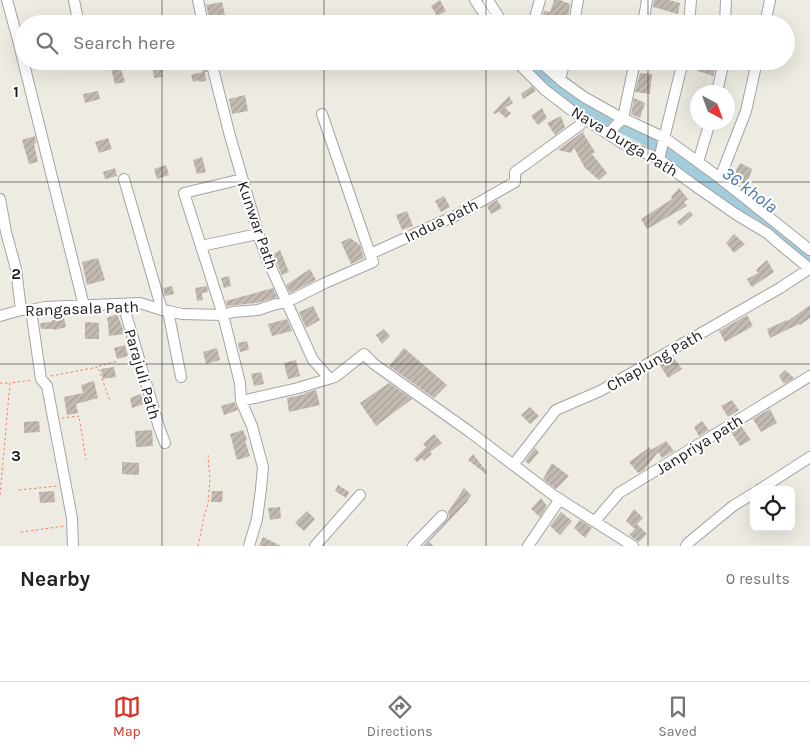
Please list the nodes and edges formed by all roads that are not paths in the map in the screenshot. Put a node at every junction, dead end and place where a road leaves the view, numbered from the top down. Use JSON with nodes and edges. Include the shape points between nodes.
{"nodes":[{"id":1,"x":7,"y":0,"type":"edge"},
{"id":2,"x":74,"y":0,"type":"edge"},
{"id":3,"x":198,"y":0,"type":"edge"},
{"id":4,"x":475,"y":0,"type":"edge"},
{"id":5,"x":488,"y":0,"type":"edge"},
{"id":6,"x":540,"y":0,"type":"edge"},
{"id":7,"x":578,"y":0,"type":"edge"},
{"id":8,"x":647,"y":0,"type":"edge"},
{"id":9,"x":691,"y":0,"type":"edge"},
{"id":10,"x":726,"y":0,"type":"edge"},
{"id":11,"x":770,"y":0,"type":"edge"},
{"id":12,"x":77,"y":15,"type":"dead end"},
{"id":13,"x":201,"y":15,"type":"edge"},
{"id":14,"x":485,"y":15,"type":"edge"},
{"id":15,"x":497,"y":15,"type":"edge"},
{"id":16,"x":536,"y":15,"type":"edge"},
{"id":17,"x":576,"y":15,"type":"edge"},
{"id":18,"x":644,"y":15,"type":"edge"},
{"id":19,"x":690,"y":15,"type":"edge"},
{"id":20,"x":726,"y":15,"type":"edge"},
{"id":21,"x":767,"y":15,"type":"edge"},
{"id":22,"x":15,"y":32,"type":"edge"},
{"id":23,"x":25,"y":70,"type":"edge"},
{"id":24,"x":213,"y":70,"type":"edge"},
{"id":25,"x":525,"y":70,"type":"edge"},
{"id":26,"x":550,"y":70,"type":"edge"},
{"id":27,"x":562,"y":70,"type":"edge"},
{"id":28,"x":633,"y":70,"type":"edge"},
{"id":29,"x":681,"y":70,"type":"edge"},
{"id":30,"x":722,"y":70,"type":"edge"},
{"id":31,"x":755,"y":70,"type":"edge"},
{"id":32,"x":560,"y":79,"type":"junction"},
{"id":33,"x":719,"y":85,"type":"edge"},
{"id":34,"x":322,"y":114,"type":"dead end"},
{"id":35,"x":583,"y":117,"type":"junction"},
{"id":36,"x":623,"y":118,"type":"junction"},
{"id":37,"x":708,"y":130,"type":"edge"},
{"id":38,"x":608,"y":134,"type":"junction"},
{"id":39,"x":665,"y":138,"type":"junction"},
{"id":40,"x":660,"y":159,"type":"junction"},
{"id":41,"x":698,"y":162,"type":"junction"},
{"id":42,"x":720,"y":178,"type":"junction"},
{"id":43,"x":124,"y":179,"type":"dead end"},
{"id":44,"x":242,"y":179,"type":"junction"},
{"id":45,"x":0,"y":199,"type":"edge"},
{"id":46,"x":258,"y":234,"type":"junction"},
{"id":47,"x":201,"y":246,"type":"junction"},
{"id":48,"x":810,"y":250,"type":"edge"},
{"id":49,"x":370,"y":254,"type":"junction"},
{"id":50,"x":810,"y":269,"type":"edge"},
{"id":51,"x":287,"y":302,"type":"junction"},
{"id":52,"x":123,"y":304,"type":"junction"},
{"id":53,"x":84,"y":306,"type":"junction"},
{"id":54,"x":26,"y":310,"type":"junction"},
{"id":55,"x":165,"y":310,"type":"junction"},
{"id":56,"x":224,"y":315,"type":"junction"},
{"id":57,"x":0,"y":316,"type":"edge"},
{"id":58,"x":810,"y":376,"type":"edge"},
{"id":59,"x":181,"y":377,"type":"dead end"},
{"id":60,"x":329,"y":378,"type":"junction"},
{"id":61,"x":241,"y":401,"type":"junction"},
{"id":62,"x":165,"y":444,"type":"dead end"},
{"id":63,"x":810,"y":457,"type":"edge"},
{"id":64,"x":513,"y":465,"type":"junction"},
{"id":65,"x":765,"y":486,"type":"edge"},
{"id":66,"x":360,"y":495,"type":"dead end"},
{"id":67,"x":750,"y":495,"type":"edge"},
{"id":68,"x":560,"y":499,"type":"junction"},
{"id":69,"x":442,"y":516,"type":"dead end"},
{"id":70,"x":595,"y":521,"type":"junction"},
{"id":71,"x":73,"y":546,"type":"edge"},
{"id":72,"x":249,"y":546,"type":"edge"},
{"id":73,"x":315,"y":546,"type":"edge"},
{"id":74,"x":412,"y":546,"type":"edge"},
{"id":75,"x":528,"y":546,"type":"edge"},
{"id":76,"x":633,"y":546,"type":"edge"},
{"id":77,"x":686,"y":546,"type":"edge"}],
"edges":[{"from":1,"to":22,"type":"street"},
{"from":2,"to":12,"type":"street"},
{"from":3,"to":13,"type":"street"},
{"from":4,"to":14,"type":"street"},
{"from":5,"to":15,"type":"street"},
{"from":6,"to":16,"type":"street"},
{"from":7,"to":17,"type":"street"},
{"from":8,"to":18,"type":"street"},
{"from":9,"to":19,"type":"street"},
{"from":10,"to":20,"type":"street"},
{"from":11,"to":21,"type":"street"},
{"from":23,"to":53,"type":"street"},
{"from":24,"to":44,"type":"street","name":"Kunwar Path"},
{"from":25,"to":35,"type":"street","name":"Nava Durga Path","via":[[545,90]]},
{"from":26,"to":32,"type":"street"},
{"from":27,"to":32,"type":"street"},
{"from":28,"to":36,"type":"street"},
{"from":29,"to":39,"type":"street"},
{"from":30,"to":33,"type":"street"},
{"from":31,"to":42,"type":"street","via":[[746,111]]},
{"from":32,"to":36,"type":"street","via":[[584,97]]},
{"from":34,"to":49,"type":"street"},
{"from":35,"to":38,"type":"street","name":"Nava Durga Path"},
{"from":35,"to":49,"type":"street","name":"Indua path","via":[[580,125],[515,172],[515,182],[457,215]]},
{"from":36,"to":38,"type":"street"},
{"from":36,"to":39,"type":"street"},
{"from":37,"to":41,"type":"street"},
{"from":38,"to":40,"type":"street","name":"Nava Durga Path"},
{"from":39,"to":40,"type":"street"},
{"from":39,"to":41,"type":"street"},
{"from":40,"to":50,"type":"street","name":"Nava Durga Path","via":[[736,215],[767,232]]},
{"from":41,"to":42,"type":"street"},
{"from":42,"to":48,"type":"street"},
{"from":43,"to":55,"type":"street"},
{"from":44,"to":46,"type":"street","name":"Kunwar Path"},
{"from":44,"to":47,"type":"street","via":[[184,193]]},
{"from":45,"to":54,"type":"street"},
{"from":46,"to":47,"type":"street"},
{"from":46,"to":51,"type":"street","name":"Kunwar Path"},
{"from":47,"to":56,"type":"street"},
{"from":49,"to":51,"type":"street","name":"Indua path","via":[[373,262]]},
{"from":50,"to":64,"type":"street","name":"Chaplung Path","via":[[600,390],[556,410]]},
{"from":51,"to":56,"type":"street","name":"Rangasala Path"},
{"from":51,"to":60,"type":"street","name":"Kunwar Path","via":[[313,360]]},
{"from":52,"to":53,"type":"street","name":"Rangasala Path"},
{"from":52,"to":55,"type":"street","name":"Rangasala Path","via":[[140,303]]},
{"from":52,"to":62,"type":"street","name":"Parajuli Path"},
{"from":53,"to":54,"type":"street","name":"Rangasala Path"},
{"from":54,"to":57,"type":"street","name":"Rangasala Path"},
{"from":54,"to":71,"type":"street","via":[[54,420],[73,525]]},
{"from":55,"to":56,"type":"street","name":"Rangasala Path","via":[[182,314]]},
{"from":55,"to":59,"type":"street"},
{"from":56,"to":61,"type":"street","via":[[240,383]]},
{"from":58,"to":70,"type":"street","name":"Janpriya path","via":[[619,493]]},
{"from":60,"to":61,"type":"street"},
{"from":60,"to":64,"type":"street","via":[[335,377],[364,354]]},
{"from":61,"to":72,"type":"street","via":[[252,426],[262,467],[257,519]]},
{"from":63,"to":65,"type":"street"},
{"from":64,"to":68,"type":"street"},
{"from":66,"to":73,"type":"street"},
{"from":67,"to":77,"type":"street"},
{"from":68,"to":70,"type":"street"},
{"from":68,"to":75,"type":"street"},
{"from":69,"to":74,"type":"street"},
{"from":70,"to":76,"type":"street"}]}
